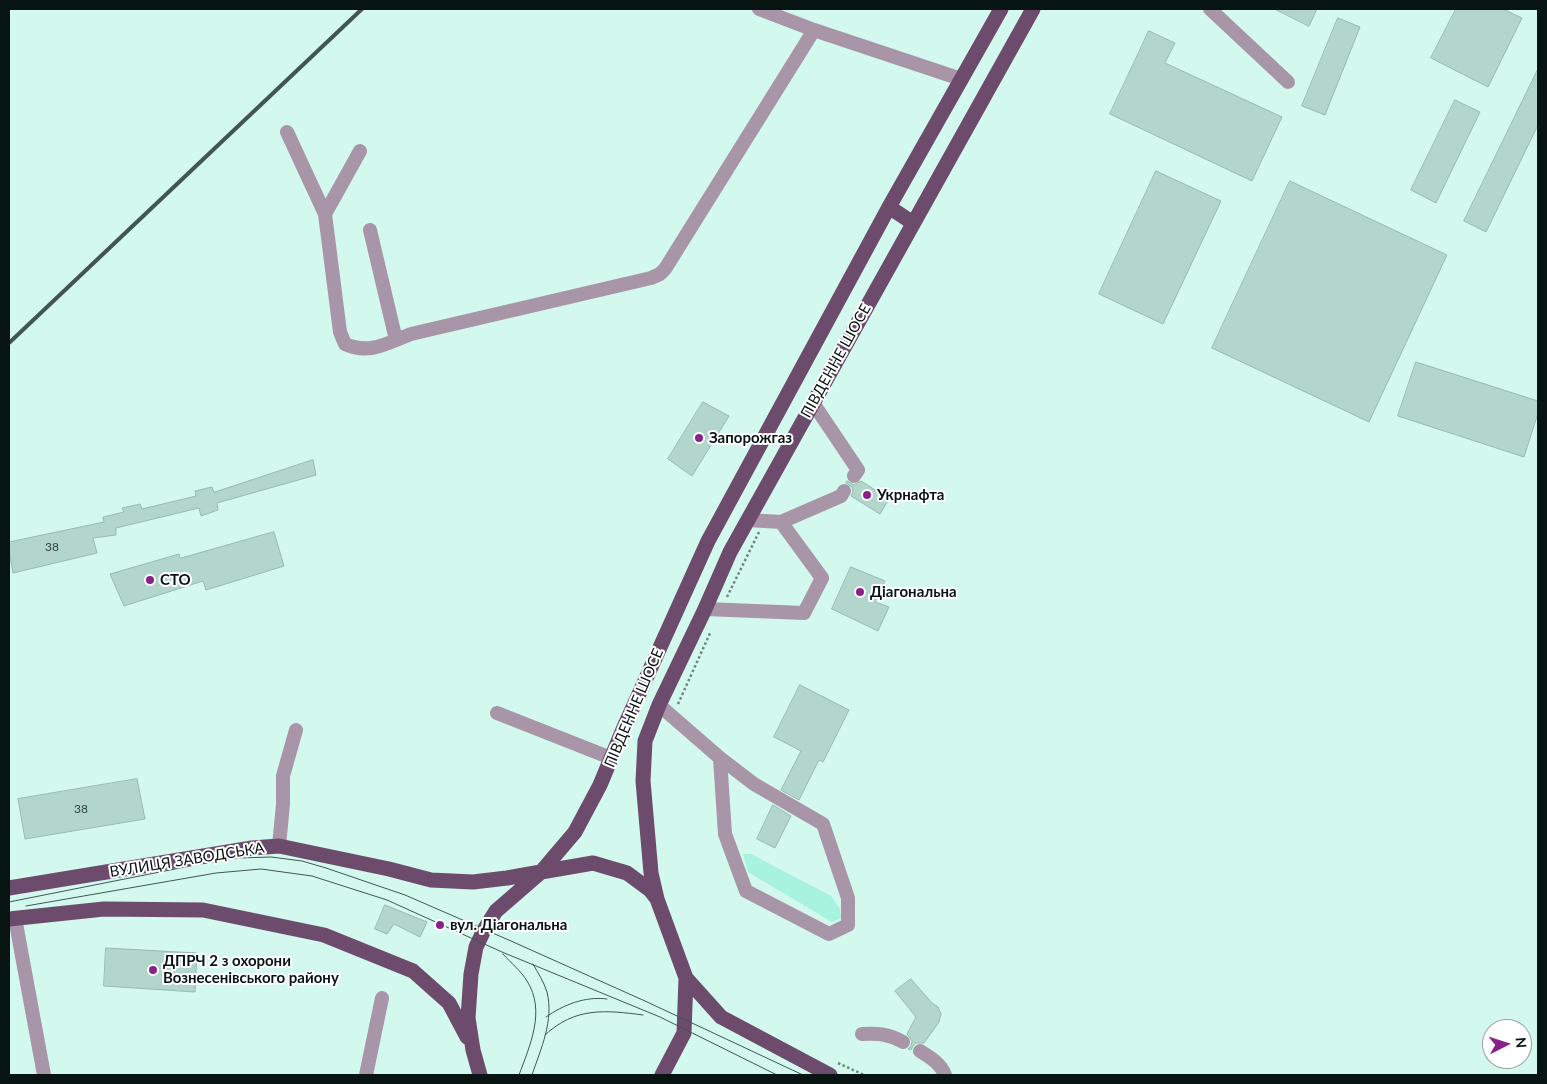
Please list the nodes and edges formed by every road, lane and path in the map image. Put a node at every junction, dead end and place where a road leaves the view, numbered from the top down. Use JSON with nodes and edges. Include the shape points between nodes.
{"nodes":[{"id":1,"x":759,"y":9,"type":"edge"},
{"id":2,"x":1000,"y":9,"type":"edge"},
{"id":3,"x":1033,"y":9,"type":"edge"},
{"id":4,"x":1210,"y":9,"type":"edge"},
{"id":5,"x":814,"y":30,"type":"junction"},
{"id":6,"x":961,"y":79,"type":"junction"},
{"id":7,"x":1288,"y":82,"type":"dead end"},
{"id":8,"x":287,"y":132,"type":"dead end"},
{"id":9,"x":360,"y":151,"type":"dead end"},
{"id":10,"x":889,"y":206,"type":"junction"},
{"id":11,"x":325,"y":214,"type":"junction"},
{"id":12,"x":913,"y":223,"type":"junction"},
{"id":13,"x":370,"y":230,"type":"dead end"},
{"id":14,"x":396,"y":340,"type":"junction"},
{"id":15,"x":813,"y":403,"type":"junction"},
{"id":16,"x":854,"y":476,"type":"dead end"},
{"id":17,"x":844,"y":491,"type":"dead end"},
{"id":18,"x":748,"y":520,"type":"junction"},
{"id":19,"x":765,"y":521,"type":"junction"},
{"id":20,"x":781,"y":522,"type":"junction"},
{"id":21,"x":705,"y":609,"type":"junction"},
{"id":22,"x":721,"y":609,"type":"junction"},
{"id":23,"x":659,"y":705,"type":"junction"},
{"id":24,"x":497,"y":713,"type":"dead end"},
{"id":25,"x":672,"y":717,"type":"junction"},
{"id":26,"x":296,"y":730,"type":"dead end"},
{"id":27,"x":612,"y":758,"type":"junction"},
{"id":28,"x":720,"y":758,"type":"junction"},
{"id":29,"x":279,"y":846,"type":"junction"},
{"id":30,"x":541,"y":872,"type":"junction"},
{"id":31,"x":9,"y":888,"type":"edge"},
{"id":32,"x":657,"y":899,"type":"junction"},
{"id":33,"x":12,"y":919,"type":"edge"},
{"id":34,"x":686,"y":978,"type":"junction"},
{"id":35,"x":382,"y":998,"type":"dead end"},
{"id":36,"x":862,"y":1034,"type":"dead end"},
{"id":37,"x":903,"y":1042,"type":"dead end"},
{"id":38,"x":473,"y":1050,"type":"junction"},
{"id":39,"x":920,"y":1051,"type":"dead end"},
{"id":40,"x":44,"y":1075,"type":"edge"},
{"id":41,"x":366,"y":1075,"type":"edge"},
{"id":42,"x":480,"y":1075,"type":"edge"},
{"id":43,"x":662,"y":1075,"type":"edge"},
{"id":44,"x":830,"y":1075,"type":"edge"},
{"id":45,"x":945,"y":1075,"type":"edge"}],
"edges":[{"from":1,"to":5,"type":"lane"},
{"from":2,"to":6,"type":"main road","name":"ПІВДЕННЕ ШОСЕ"},
{"from":3,"to":12,"type":"main road","name":"ПІВДЕННЕ ШОСЕ"},
{"from":4,"to":7,"type":"lane"},
{"from":5,"to":6,"type":"lane"},
{"from":5,"to":14,"type":"lane","via":[[660,274]]},
{"from":6,"to":10,"type":"main road","name":"ПІВДЕННЕ ШОСЕ"},
{"from":8,"to":11,"type":"lane"},
{"from":9,"to":11,"type":"lane"},
{"from":10,"to":12,"type":"main road"},
{"from":10,"to":27,"type":"main road","name":"ПІВДЕННЕ ШОСЕ","via":[[708,541]]},
{"from":11,"to":14,"type":"lane","via":[[340,332],[345,344],[366,349]]},
{"from":12,"to":15,"type":"main road","name":"ПІВДЕННЕ ШОСЕ"},
{"from":13,"to":14,"type":"lane"},
{"from":15,"to":16,"type":"lane","via":[[858,470]]},
{"from":15,"to":18,"type":"main road","name":"ПІВДЕННЕ ШОСЕ"},
{"from":17,"to":20,"type":"lane","via":[[841,496]]},
{"from":18,"to":19,"type":"lane"},
{"from":18,"to":21,"type":"main road","name":"ПІВДЕННЕ ШОСЕ"},
{"from":19,"to":20,"type":"lane"},
{"from":19,"to":22,"type":"path"},
{"from":20,"to":22,"type":"lane","via":[[822,578],[804,613]]},
{"from":21,"to":22,"type":"lane"},
{"from":21,"to":23,"type":"main road","name":"ПІВДЕННЕ ШОСЕ"},
{"from":22,"to":25,"type":"path"},
{"from":23,"to":25,"type":"lane"},
{"from":23,"to":32,"type":"main road","name":"ПІВДЕННЕ ШОСЕ","via":[[645,741],[643,781],[651,873]]},
{"from":24,"to":27,"type":"lane"},
{"from":25,"to":28,"type":"lane"},
{"from":26,"to":29,"type":"lane","via":[[284,776]]},
{"from":27,"to":30,"type":"main road","name":"ПІВДЕННЕ ШОСЕ","via":[[575,832]]},
{"from":28,"to":28,"type":"lane","via":[[726,834],[746,891],[829,934],[848,925],[848,898],[823,824],[754,784]]},
{"from":29,"to":30,"type":"main road","name":"ВУЛИЦЯ ЗАВОДСЬКА","via":[[431,880],[473,882]]},
{"from":29,"to":31,"type":"main road","name":"ВУЛИЦЯ ЗАВОДСЬКА"},
{"from":30,"to":32,"type":"main road","name":"ВУЛИЦЯ ЗАВОДСЬКА","via":[[593,863],[627,874]]},
{"from":30,"to":38,"type":"main road","name":"ПІВДЕННЕ ШОСЕ","via":[[496,911],[476,948],[468,1018]]},
{"from":32,"to":34,"type":"main road","name":"ПІВДЕННЕ ШОСЕ"},
{"from":33,"to":38,"type":"main road","via":[[104,909],[203,910],[324,935],[413,971],[450,1003]]},
{"from":33,"to":40,"type":"lane"},
{"from":34,"to":43,"type":"main road","via":[[684,1033]]},
{"from":34,"to":44,"type":"main road","via":[[721,1017]]},
{"from":35,"to":41,"type":"lane"},
{"from":36,"to":37,"type":"lane","via":[[880,1033]]},
{"from":38,"to":42,"type":"main road"},
{"from":39,"to":45,"type":"lane","via":[[943,1068]]}]}
